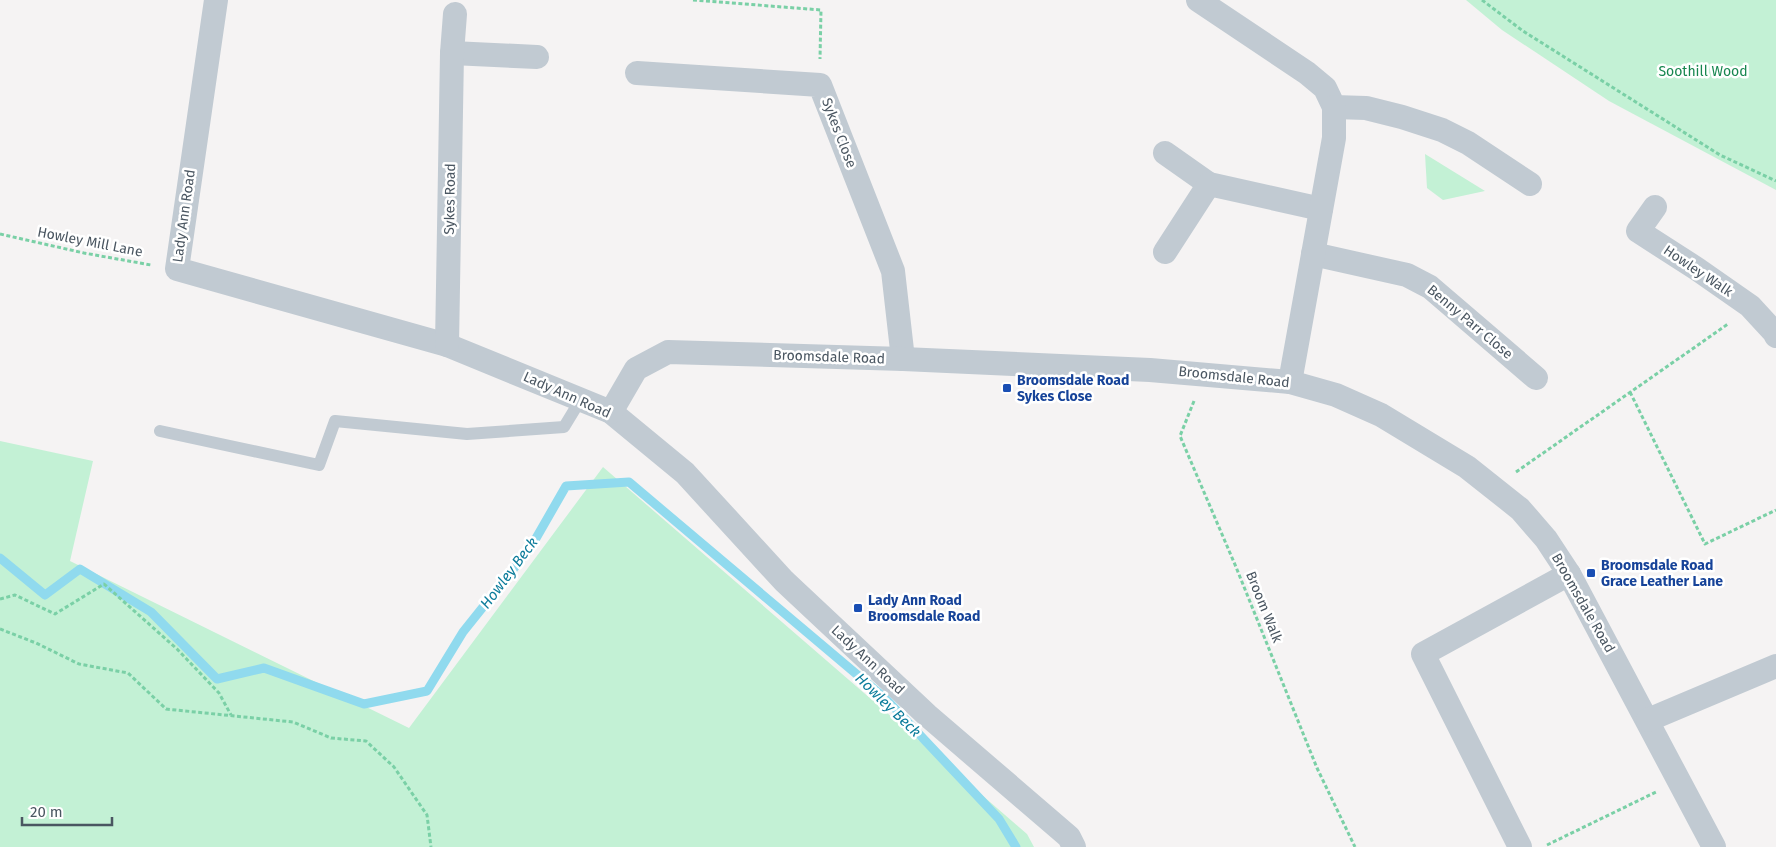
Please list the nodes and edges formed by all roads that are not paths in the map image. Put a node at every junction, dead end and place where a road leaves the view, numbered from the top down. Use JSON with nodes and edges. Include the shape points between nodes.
{"nodes":[{"id":1,"x":216,"y":0,"type":"edge"},
{"id":2,"x":1211,"y":4,"type":"edge"},
{"id":3,"x":455,"y":14,"type":"dead end"},
{"id":4,"x":452,"y":53,"type":"junction"},
{"id":5,"x":537,"y":57,"type":"dead end"},
{"id":6,"x":636,"y":72,"type":"dead end"},
{"id":7,"x":1334,"y":107,"type":"junction"},
{"id":8,"x":1165,"y":153,"type":"dead end"},
{"id":9,"x":1209,"y":184,"type":"junction"},
{"id":10,"x":1530,"y":184,"type":"dead end"},
{"id":11,"x":1655,"y":207,"type":"dead end"},
{"id":12,"x":1321,"y":209,"type":"junction"},
{"id":13,"x":1165,"y":252,"type":"dead end"},
{"id":14,"x":1313,"y":254,"type":"junction"},
{"id":15,"x":1776,"y":336,"type":"edge"},
{"id":16,"x":447,"y":345,"type":"junction"},
{"id":17,"x":903,"y":359,"type":"junction"},
{"id":18,"x":1536,"y":378,"type":"dead end"},
{"id":19,"x":1290,"y":382,"type":"junction"},
{"id":20,"x":581,"y":398,"type":"junction"},
{"id":21,"x":611,"y":412,"type":"junction"},
{"id":22,"x":160,"y":431,"type":"dead end"},
{"id":23,"x":1569,"y":574,"type":"junction"},
{"id":24,"x":1776,"y":666,"type":"edge"},
{"id":25,"x":1648,"y":720,"type":"junction"},
{"id":26,"x":1074,"y":847,"type":"edge"},
{"id":27,"x":1520,"y":847,"type":"edge"},
{"id":28,"x":1714,"y":847,"type":"edge"}],
"edges":[{"from":1,"to":16,"type":"street","name":"Lady Ann Road","via":[[177,269]]},
{"from":2,"to":7,"type":"street","via":[[1306,72],[1325,88]]},
{"from":3,"to":4,"type":"street","name":"Sykes Road"},
{"from":4,"to":5,"type":"street"},
{"from":4,"to":16,"type":"street","name":"Sykes Road"},
{"from":6,"to":17,"type":"street","name":"Sykes Close","via":[[820,85],[893,272]]},
{"from":7,"to":10,"type":"street","via":[[1366,108],[1442,130],[1468,143]]},
{"from":7,"to":12,"type":"street","via":[[1334,138]]},
{"from":8,"to":9,"type":"street"},
{"from":9,"to":12,"type":"street"},
{"from":9,"to":13,"type":"street"},
{"from":11,"to":15,"type":"street","name":"Howley Walk","via":[[1638,231],[1750,306]]},
{"from":12,"to":14,"type":"street"},
{"from":14,"to":18,"type":"street","name":"Benny Parr Close","via":[[1407,274],[1430,287]]},
{"from":14,"to":19,"type":"street"},
{"from":16,"to":20,"type":"street","name":"Lady Ann Road"},
{"from":17,"to":19,"type":"street","name":"Broomsdale Road","via":[[1150,370]]},
{"from":17,"to":21,"type":"street","name":"Broomsdale Road","via":[[668,352],[636,369]]},
{"from":19,"to":23,"type":"street","name":"Broomsdale Road","via":[[1336,395],[1381,415],[1467,467],[1520,509],[1546,539]]},
{"from":20,"to":21,"type":"street","name":"Lady Ann Road"},
{"from":20,"to":22,"type":"lane","via":[[564,427],[467,434],[335,420],[319,465]]},
{"from":21,"to":26,"type":"street","name":"Lady Ann Road","via":[[685,473],[784,582],[927,715],[1069,838]]},
{"from":23,"to":25,"type":"street","name":"Broomsdale Road"},
{"from":23,"to":27,"type":"street","via":[[1424,654]]},
{"from":24,"to":25,"type":"street"},
{"from":25,"to":28,"type":"street","name":"Broomsdale Road"}]}
